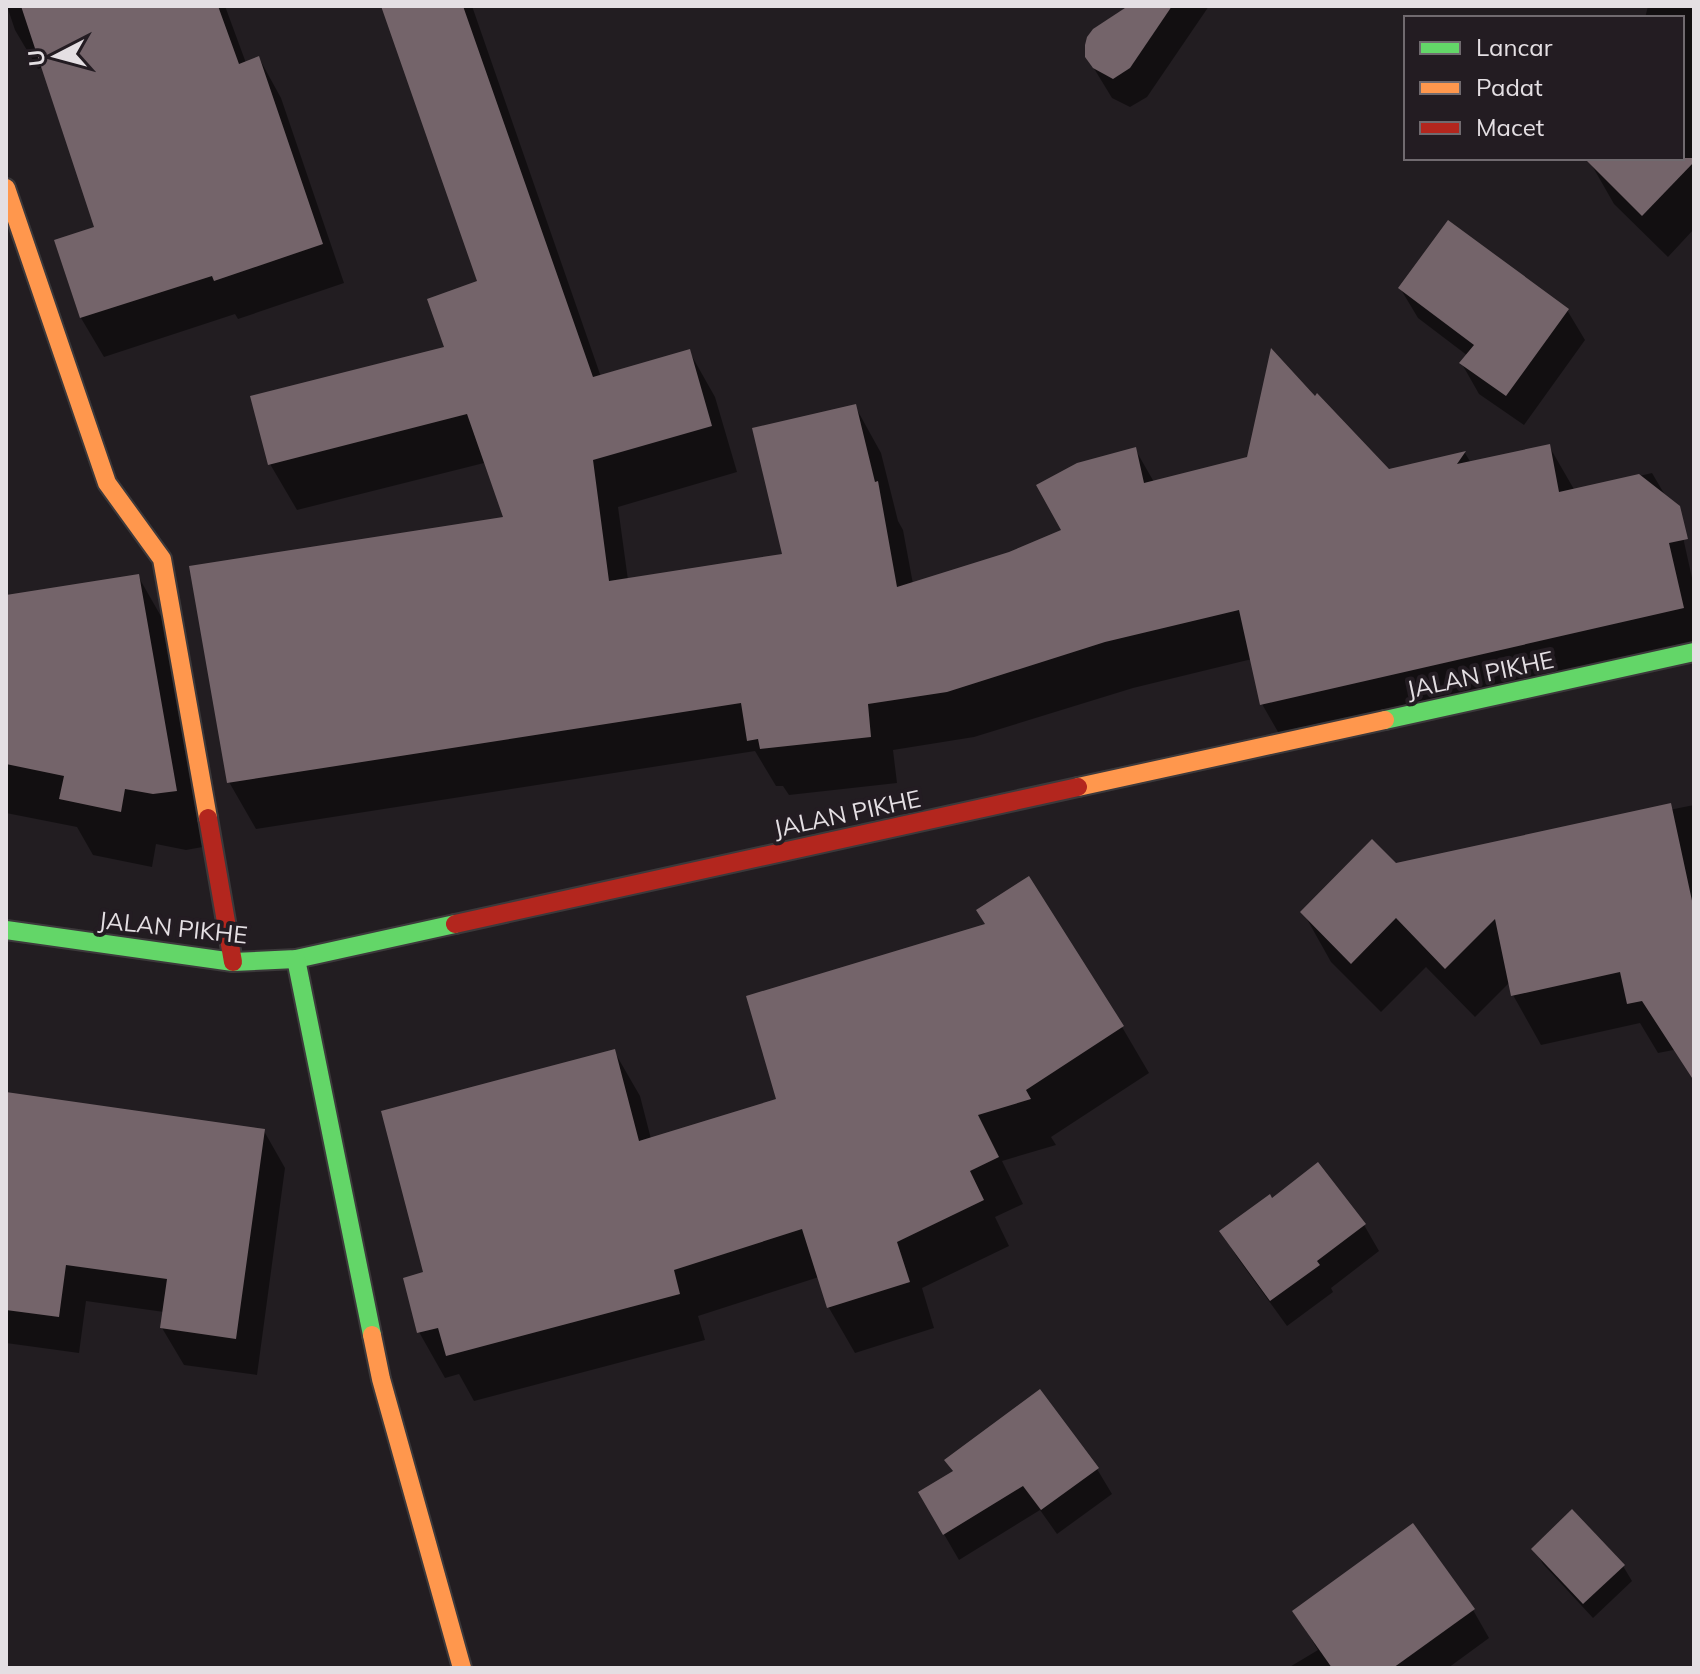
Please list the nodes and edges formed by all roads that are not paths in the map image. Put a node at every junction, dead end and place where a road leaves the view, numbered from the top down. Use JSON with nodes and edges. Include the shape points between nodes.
{"nodes":[{"id":1,"x":6,"y":188,"type":"edge"},
{"id":2,"x":1694,"y":652,"type":"edge"},
{"id":3,"x":6,"y":930,"type":"edge"},
{"id":4,"x":296,"y":959,"type":"junction"},
{"id":5,"x":233,"y":962,"type":"junction"},
{"id":6,"x":462,"y":1668,"type":"edge"}],
"edges":[{"from":1,"to":5,"type":"main road","via":[[107,483],[162,559]]},
{"from":2,"to":4,"type":"main road","name":"JALAN PIKHE"},
{"from":3,"to":5,"type":"main road","name":"JALAN PIKHE"},
{"from":4,"to":5,"type":"main road","name":"JALAN PIKHE"},
{"from":4,"to":6,"type":"main road","via":[[381,1379]]}]}
